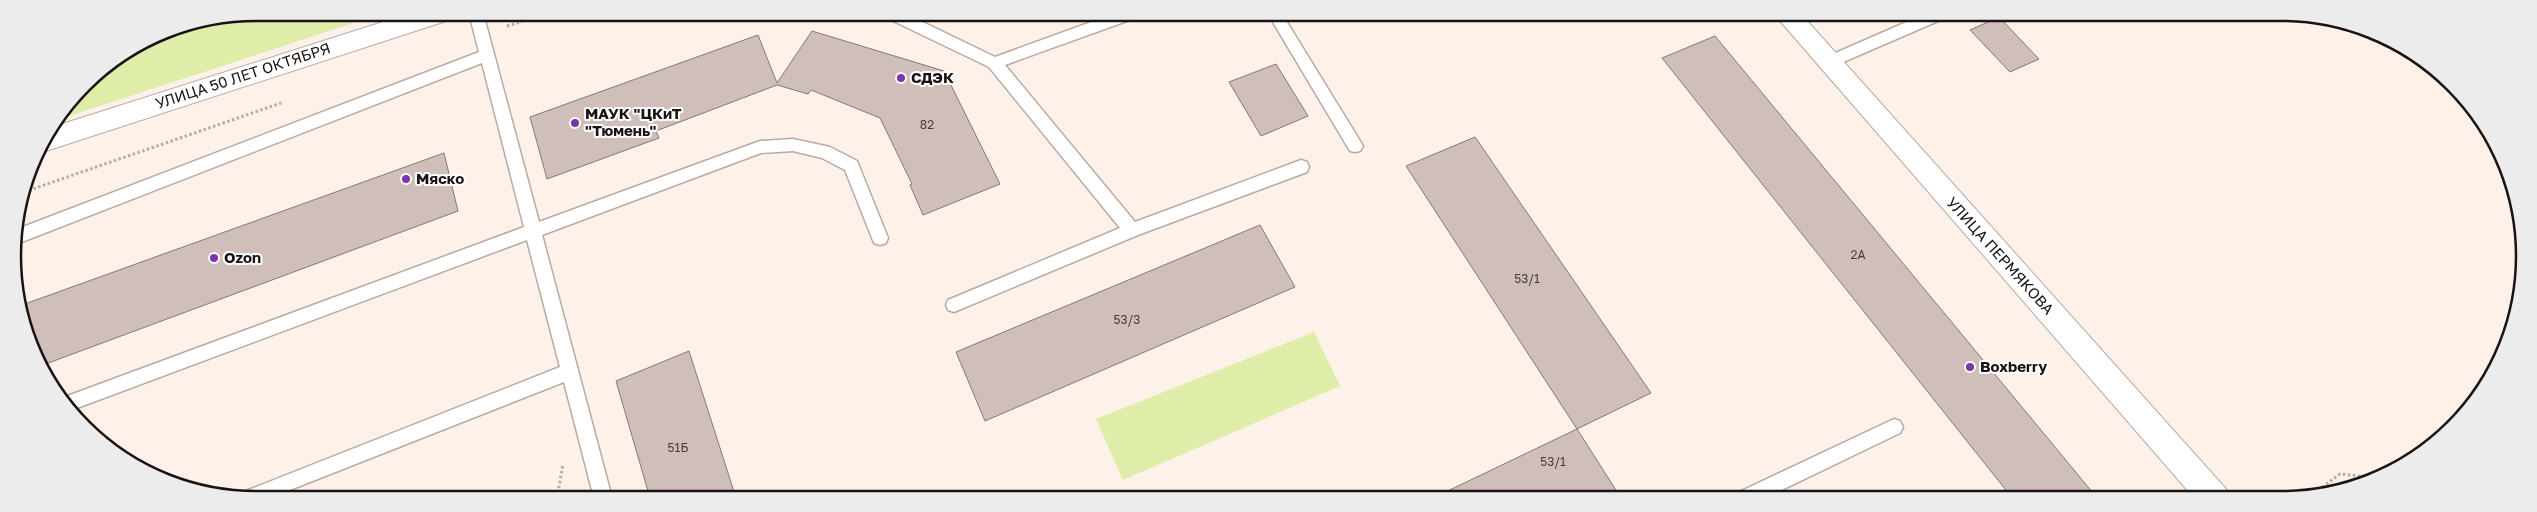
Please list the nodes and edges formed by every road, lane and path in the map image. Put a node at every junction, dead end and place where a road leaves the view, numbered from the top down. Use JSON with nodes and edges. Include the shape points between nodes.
{"nodes":[{"id":1,"x":415,"y":21,"type":"edge"},
{"id":2,"x":478,"y":21,"type":"edge"},
{"id":3,"x":907,"y":21,"type":"edge"},
{"id":4,"x":1112,"y":21,"type":"edge"},
{"id":5,"x":1279,"y":21,"type":"edge"},
{"id":6,"x":1792,"y":21,"type":"edge"},
{"id":7,"x":1924,"y":21,"type":"edge"},
{"id":8,"x":486,"y":55,"type":"junction"},
{"id":9,"x":1829,"y":62,"type":"junction"},
{"id":10,"x":994,"y":63,"type":"junction"},
{"id":11,"x":54,"y":137,"type":"edge"},
{"id":12,"x":1355,"y":146,"type":"dead end"},
{"id":13,"x":1301,"y":167,"type":"dead end"},
{"id":14,"x":1132,"y":230,"type":"junction"},
{"id":15,"x":532,"y":231,"type":"junction"},
{"id":16,"x":22,"y":235,"type":"edge"},
{"id":17,"x":880,"y":238,"type":"dead end"},
{"id":18,"x":954,"y":304,"type":"dead end"},
{"id":19,"x":571,"y":371,"type":"junction"},
{"id":20,"x":72,"y":402,"type":"edge"},
{"id":21,"x":1894,"y":427,"type":"dead end"},
{"id":22,"x":2361,"y":476,"type":"edge"},
{"id":23,"x":2322,"y":487,"type":"edge"},
{"id":24,"x":270,"y":491,"type":"edge"},
{"id":25,"x":601,"y":491,"type":"edge"},
{"id":26,"x":1758,"y":491,"type":"edge"},
{"id":27,"x":2208,"y":491,"type":"edge"}],
"edges":[{"from":1,"to":11,"type":"street","name":"УЛИЦА 50 ЛЕТ ОКТЯБРЯ"},
{"from":2,"to":8,"type":"lane"},
{"from":3,"to":10,"type":"lane"},
{"from":4,"to":10,"type":"lane"},
{"from":5,"to":12,"type":"lane"},
{"from":6,"to":9,"type":"street","name":"УЛИЦА ПЕРМЯКОВА"},
{"from":7,"to":9,"type":"lane"},
{"from":8,"to":15,"type":"lane"},
{"from":8,"to":16,"type":"lane"},
{"from":9,"to":27,"type":"street","name":"УЛИЦА ПЕРМЯКОВА"},
{"from":10,"to":14,"type":"lane"},
{"from":13,"to":14,"type":"lane"},
{"from":14,"to":18,"type":"lane"},
{"from":15,"to":17,"type":"lane","via":[[760,147],[793,145],[825,152],[851,166]]},
{"from":15,"to":19,"type":"lane"},
{"from":15,"to":20,"type":"lane"},
{"from":19,"to":24,"type":"lane"},
{"from":19,"to":25,"type":"lane"},
{"from":21,"to":26,"type":"lane"},
{"from":22,"to":23,"type":"path","via":[[2340,474]]}]}
